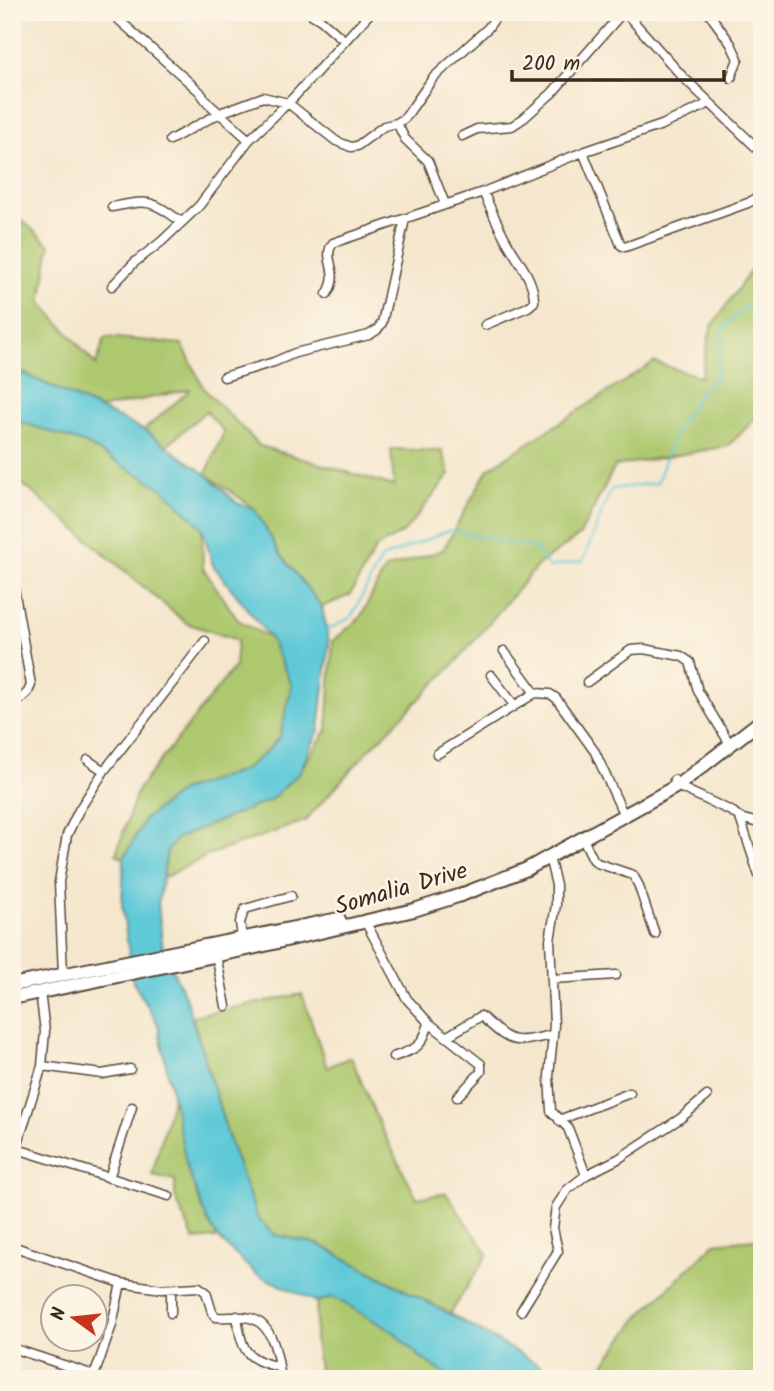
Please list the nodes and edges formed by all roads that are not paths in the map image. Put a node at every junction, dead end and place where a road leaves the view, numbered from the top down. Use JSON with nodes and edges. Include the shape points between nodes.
{"nodes":[{"id":1,"x":110,"y":12,"type":"edge"},
{"id":2,"x":308,"y":12,"type":"edge"},
{"id":3,"x":371,"y":12,"type":"edge"},
{"id":4,"x":499,"y":12,"type":"edge"},
{"id":5,"x":624,"y":12,"type":"edge"},
{"id":6,"x":708,"y":12,"type":"edge"},
{"id":7,"x":345,"y":41,"type":"junction"},
{"id":8,"x":731,"y":78,"type":"dead end"},
{"id":9,"x":288,"y":103,"type":"junction"},
{"id":10,"x":710,"y":103,"type":"junction"},
{"id":11,"x":220,"y":113,"type":"junction"},
{"id":12,"x":397,"y":123,"type":"junction"},
{"id":13,"x":462,"y":136,"type":"dead end"},
{"id":14,"x":170,"y":140,"type":"dead end"},
{"id":15,"x":249,"y":140,"type":"junction"},
{"id":16,"x":583,"y":152,"type":"junction"},
{"id":17,"x":762,"y":153,"type":"edge"},
{"id":18,"x":483,"y":192,"type":"junction"},
{"id":19,"x":762,"y":195,"type":"edge"},
{"id":20,"x":445,"y":204,"type":"junction"},
{"id":21,"x":112,"y":207,"type":"dead end"},
{"id":22,"x":405,"y":219,"type":"junction"},
{"id":23,"x":180,"y":221,"type":"junction"},
{"id":24,"x":111,"y":286,"type":"dead end"},
{"id":25,"x":327,"y":294,"type":"dead end"},
{"id":26,"x":485,"y":325,"type":"dead end"},
{"id":27,"x":224,"y":377,"type":"dead end"},
{"id":28,"x":13,"y":579,"type":"edge"},
{"id":29,"x":16,"y":618,"type":"edge"},
{"id":30,"x":205,"y":641,"type":"dead end"},
{"id":31,"x":504,"y":652,"type":"dead end"},
{"id":32,"x":491,"y":675,"type":"dead end"},
{"id":33,"x":587,"y":682,"type":"dead end"},
{"id":34,"x":535,"y":693,"type":"junction"},
{"id":35,"x":514,"y":705,"type":"junction"},
{"id":36,"x":12,"y":707,"type":"edge"},
{"id":37,"x":762,"y":713,"type":"edge"},
{"id":38,"x":762,"y":720,"type":"edge"},
{"id":39,"x":728,"y":741,"type":"junction"},
{"id":40,"x":437,"y":754,"type":"dead end"},
{"id":41,"x":88,"y":760,"type":"dead end"},
{"id":42,"x":104,"y":771,"type":"junction"},
{"id":43,"x":675,"y":783,"type":"junction"},
{"id":44,"x":622,"y":811,"type":"junction"},
{"id":45,"x":740,"y":818,"type":"junction"},
{"id":46,"x":762,"y":824,"type":"edge"},
{"id":47,"x":583,"y":839,"type":"junction"},
{"id":48,"x":548,"y":858,"type":"junction"},
{"id":49,"x":762,"y":885,"type":"edge"},
{"id":50,"x":291,"y":896,"type":"dead end"},
{"id":51,"x":365,"y":921,"type":"junction"},
{"id":52,"x":655,"y":934,"type":"dead end"},
{"id":53,"x":242,"y":938,"type":"junction"},
{"id":54,"x":216,"y":955,"type":"junction"},
{"id":55,"x":178,"y":956,"type":"junction"},
{"id":56,"x":120,"y":969,"type":"junction"},
{"id":57,"x":63,"y":974,"type":"junction"},
{"id":58,"x":616,"y":975,"type":"dead end"},
{"id":59,"x":552,"y":979,"type":"junction"},
{"id":60,"x":12,"y":985,"type":"edge"},
{"id":61,"x":40,"y":992,"type":"junction"},
{"id":62,"x":12,"y":998,"type":"edge"},
{"id":63,"x":226,"y":1006,"type":"dead end"},
{"id":64,"x":429,"y":1023,"type":"junction"},
{"id":65,"x":552,"y":1035,"type":"junction"},
{"id":66,"x":446,"y":1037,"type":"junction"},
{"id":67,"x":393,"y":1058,"type":"dead end"},
{"id":68,"x":42,"y":1066,"type":"junction"},
{"id":69,"x":130,"y":1069,"type":"dead end"},
{"id":70,"x":630,"y":1093,"type":"dead end"},
{"id":71,"x":707,"y":1096,"type":"dead end"},
{"id":72,"x":457,"y":1097,"type":"dead end"},
{"id":73,"x":132,"y":1107,"type":"dead end"},
{"id":74,"x":559,"y":1120,"type":"junction"},
{"id":75,"x":16,"y":1148,"type":"edge"},
{"id":76,"x":12,"y":1162,"type":"edge"},
{"id":77,"x":586,"y":1175,"type":"junction"},
{"id":78,"x":109,"y":1178,"type":"junction"},
{"id":79,"x":169,"y":1196,"type":"dead end"},
{"id":80,"x":12,"y":1246,"type":"edge"},
{"id":81,"x":121,"y":1283,"type":"junction"},
{"id":82,"x":171,"y":1289,"type":"junction"},
{"id":83,"x":521,"y":1311,"type":"dead end"},
{"id":84,"x":172,"y":1313,"type":"dead end"},
{"id":85,"x":237,"y":1316,"type":"junction"},
{"id":86,"x":12,"y":1348,"type":"edge"},
{"id":87,"x":279,"y":1367,"type":"junction"},
{"id":88,"x":93,"y":1377,"type":"edge"},
{"id":89,"x":281,"y":1379,"type":"edge"}],
"edges":[{"from":1,"to":11,"type":"street"},
{"from":2,"to":7,"type":"street"},
{"from":3,"to":7,"type":"street"},
{"from":4,"to":12,"type":"street","via":[[488,28],[433,78]]},
{"from":5,"to":10,"type":"street"},
{"from":5,"to":13,"type":"street","via":[[524,118],[512,126],[477,129]]},
{"from":6,"to":8,"type":"street","via":[[738,59]]},
{"from":7,"to":9,"type":"street"},
{"from":9,"to":11,"type":"street","via":[[263,97]]},
{"from":9,"to":12,"type":"street","via":[[336,141],[351,147]]},
{"from":9,"to":15,"type":"street"},
{"from":10,"to":16,"type":"street"},
{"from":10,"to":17,"type":"street"},
{"from":11,"to":14,"type":"street"},
{"from":11,"to":15,"type":"street"},
{"from":12,"to":20,"type":"street","via":[[405,139],[428,161]]},
{"from":15,"to":23,"type":"street","via":[[215,188]]},
{"from":16,"to":18,"type":"street"},
{"from":16,"to":19,"type":"street","via":[[625,247]]},
{"from":18,"to":20,"type":"street"},
{"from":18,"to":26,"type":"street","via":[[534,296],[528,307]]},
{"from":20,"to":22,"type":"street"},
{"from":21,"to":23,"type":"street","via":[[152,202]]},
{"from":22,"to":25,"type":"street","via":[[331,245],[334,277]]},
{"from":22,"to":27,"type":"street","via":[[376,330]]},
{"from":23,"to":24,"type":"street"},
{"from":28,"to":29,"type":"street"},
{"from":29,"to":36,"type":"street","via":[[31,685]]},
{"from":30,"to":42,"type":"street"},
{"from":31,"to":34,"type":"street"},
{"from":32,"to":35,"type":"street"},
{"from":33,"to":39,"type":"street","via":[[631,650],[681,656],[690,662],[698,691]]},
{"from":34,"to":35,"type":"street"},
{"from":34,"to":44,"type":"street","via":[[556,698],[595,752]]},
{"from":35,"to":40,"type":"street"},
{"from":37,"to":39,"type":"main road","name":"Somalia Drive"},
{"from":38,"to":43,"type":"main road","name":"Somalia Drive"},
{"from":39,"to":43,"type":"main road","name":"Somalia Drive"},
{"from":41,"to":42,"type":"street"},
{"from":42,"to":57,"type":"street","via":[[73,822],[62,856],[59,921]]},
{"from":43,"to":44,"type":"main road","name":"Somalia Drive"},
{"from":43,"to":45,"type":"street"},
{"from":43,"to":47,"type":"main road","name":"Somalia Drive"},
{"from":44,"to":53,"type":"main road","name":"Somalia Drive","via":[[542,856],[463,888],[417,902]]},
{"from":45,"to":46,"type":"street"},
{"from":45,"to":49,"type":"street"},
{"from":47,"to":48,"type":"main road","name":"Somalia Drive"},
{"from":47,"to":52,"type":"street","via":[[597,863],[632,875]]},
{"from":48,"to":51,"type":"main road","name":"Somalia Drive","via":[[461,895]]},
{"from":48,"to":59,"type":"street","via":[[556,885],[550,940]]},
{"from":50,"to":53,"type":"street","via":[[245,909],[240,922]]},
{"from":51,"to":54,"type":"main road","name":"Somalia Drive"},
{"from":51,"to":64,"type":"street","via":[[400,990]]},
{"from":53,"to":55,"type":"main road","name":"Somalia Drive"},
{"from":54,"to":55,"type":"main road","name":"Somalia Drive"},
{"from":54,"to":63,"type":"street"},
{"from":55,"to":56,"type":"main road","name":"Somalia Drive"},
{"from":56,"to":57,"type":"main road","name":"Somalia Drive"},
{"from":56,"to":61,"type":"main road","name":"Somalia Drive"},
{"from":57,"to":60,"type":"main road","name":"Somalia Drive"},
{"from":58,"to":59,"type":"street"},
{"from":59,"to":65,"type":"street"},
{"from":61,"to":62,"type":"main road","name":"Somalia Drive"},
{"from":61,"to":68,"type":"street","via":[[45,1031]]},
{"from":64,"to":66,"type":"street"},
{"from":64,"to":67,"type":"street","via":[[418,1048]]},
{"from":65,"to":66,"type":"street","via":[[510,1040],[481,1016]]},
{"from":65,"to":74,"type":"street","via":[[549,1088],[551,1111]]},
{"from":66,"to":72,"type":"street","via":[[482,1068]]},
{"from":68,"to":69,"type":"street","via":[[102,1074]]},
{"from":68,"to":75,"type":"street"},
{"from":70,"to":74,"type":"street"},
{"from":71,"to":77,"type":"street","via":[[681,1118]]},
{"from":73,"to":78,"type":"street"},
{"from":74,"to":77,"type":"street","via":[[568,1128]]},
{"from":75,"to":76,"type":"street"},
{"from":75,"to":78,"type":"street"},
{"from":77,"to":83,"type":"street","via":[[558,1201],[554,1228],[558,1251]]},
{"from":78,"to":79,"type":"street"},
{"from":80,"to":81,"type":"street"},
{"from":81,"to":82,"type":"street"},
{"from":81,"to":88,"type":"street"},
{"from":82,"to":84,"type":"street"},
{"from":82,"to":85,"type":"street","via":[[199,1287],[206,1292],[216,1317]]},
{"from":85,"to":87,"type":"street","via":[[264,1326]]},
{"from":85,"to":87,"type":"street","via":[[245,1352],[261,1363]]},
{"from":86,"to":88,"type":"street"},
{"from":87,"to":89,"type":"street"}]}
